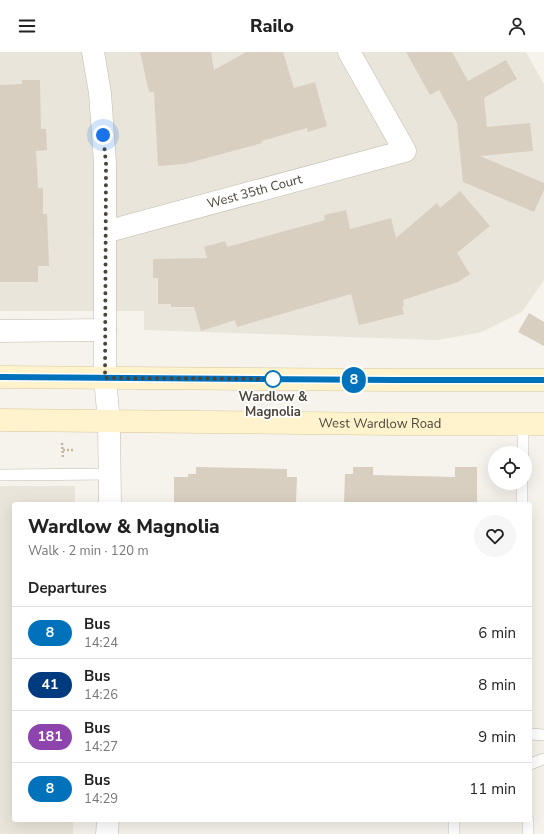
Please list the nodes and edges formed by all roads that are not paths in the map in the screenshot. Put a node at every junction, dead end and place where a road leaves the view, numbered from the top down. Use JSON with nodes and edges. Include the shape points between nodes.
{"nodes":[{"id":1,"x":93,"y":52,"type":"edge"},
{"id":2,"x":349,"y":52,"type":"edge"},
{"id":3,"x":105,"y":232,"type":"junction"},
{"id":4,"x":105,"y":330,"type":"junction"},
{"id":5,"x":0,"y":331,"type":"edge"},
{"id":6,"x":0,"y":377,"type":"edge"},
{"id":7,"x":105,"y":378,"type":"junction"},
{"id":8,"x":544,"y":380,"type":"edge"},
{"id":9,"x":0,"y":420,"type":"edge"},
{"id":10,"x":109,"y":422,"type":"junction"},
{"id":11,"x":533,"y":424,"type":"edge"},
{"id":12,"x":525,"y":446,"type":"edge"},
{"id":13,"x":111,"y":474,"type":"junction"},
{"id":14,"x":0,"y":475,"type":"edge"},
{"id":15,"x":522,"y":490,"type":"edge"},
{"id":16,"x":110,"y":502,"type":"edge"},
{"id":17,"x":522,"y":502,"type":"edge"},
{"id":18,"x":532,"y":734,"type":"edge"},
{"id":19,"x":544,"y":735,"type":"edge"},
{"id":20,"x":544,"y":759,"type":"edge"},
{"id":21,"x":532,"y":763,"type":"edge"},
{"id":22,"x":108,"y":822,"type":"edge"},
{"id":23,"x":454,"y":822,"type":"edge"},
{"id":24,"x":528,"y":822,"type":"edge"},
{"id":25,"x":108,"y":834,"type":"edge"},
{"id":26,"x":454,"y":834,"type":"edge"},
{"id":27,"x":528,"y":834,"type":"edge"}],
"edges":[{"from":1,"to":3,"type":"street","via":[[100,93],[106,163]]},
{"from":2,"to":3,"type":"street","name":"West 35th Court","via":[[405,152]]},
{"from":3,"to":4,"type":"street"},
{"from":4,"to":5,"type":"street"},
{"from":4,"to":7,"type":"street"},
{"from":6,"to":7,"type":"main road"},
{"from":7,"to":8,"type":"main road"},
{"from":7,"to":10,"type":"street"},
{"from":9,"to":10,"type":"main road","name":"West Wardlow Road"},
{"from":10,"to":11,"type":"main road","name":"West Wardlow Road"},
{"from":10,"to":13,"type":"street"},
{"from":11,"to":12,"type":"lane"},
{"from":13,"to":14,"type":"lane"},
{"from":13,"to":16,"type":"street"},
{"from":15,"to":17,"type":"lane"},
{"from":18,"to":19,"type":"lane"},
{"from":20,"to":21,"type":"lane"},
{"from":22,"to":25,"type":"street"},
{"from":23,"to":26,"type":"lane"},
{"from":24,"to":27,"type":"lane"}]}
